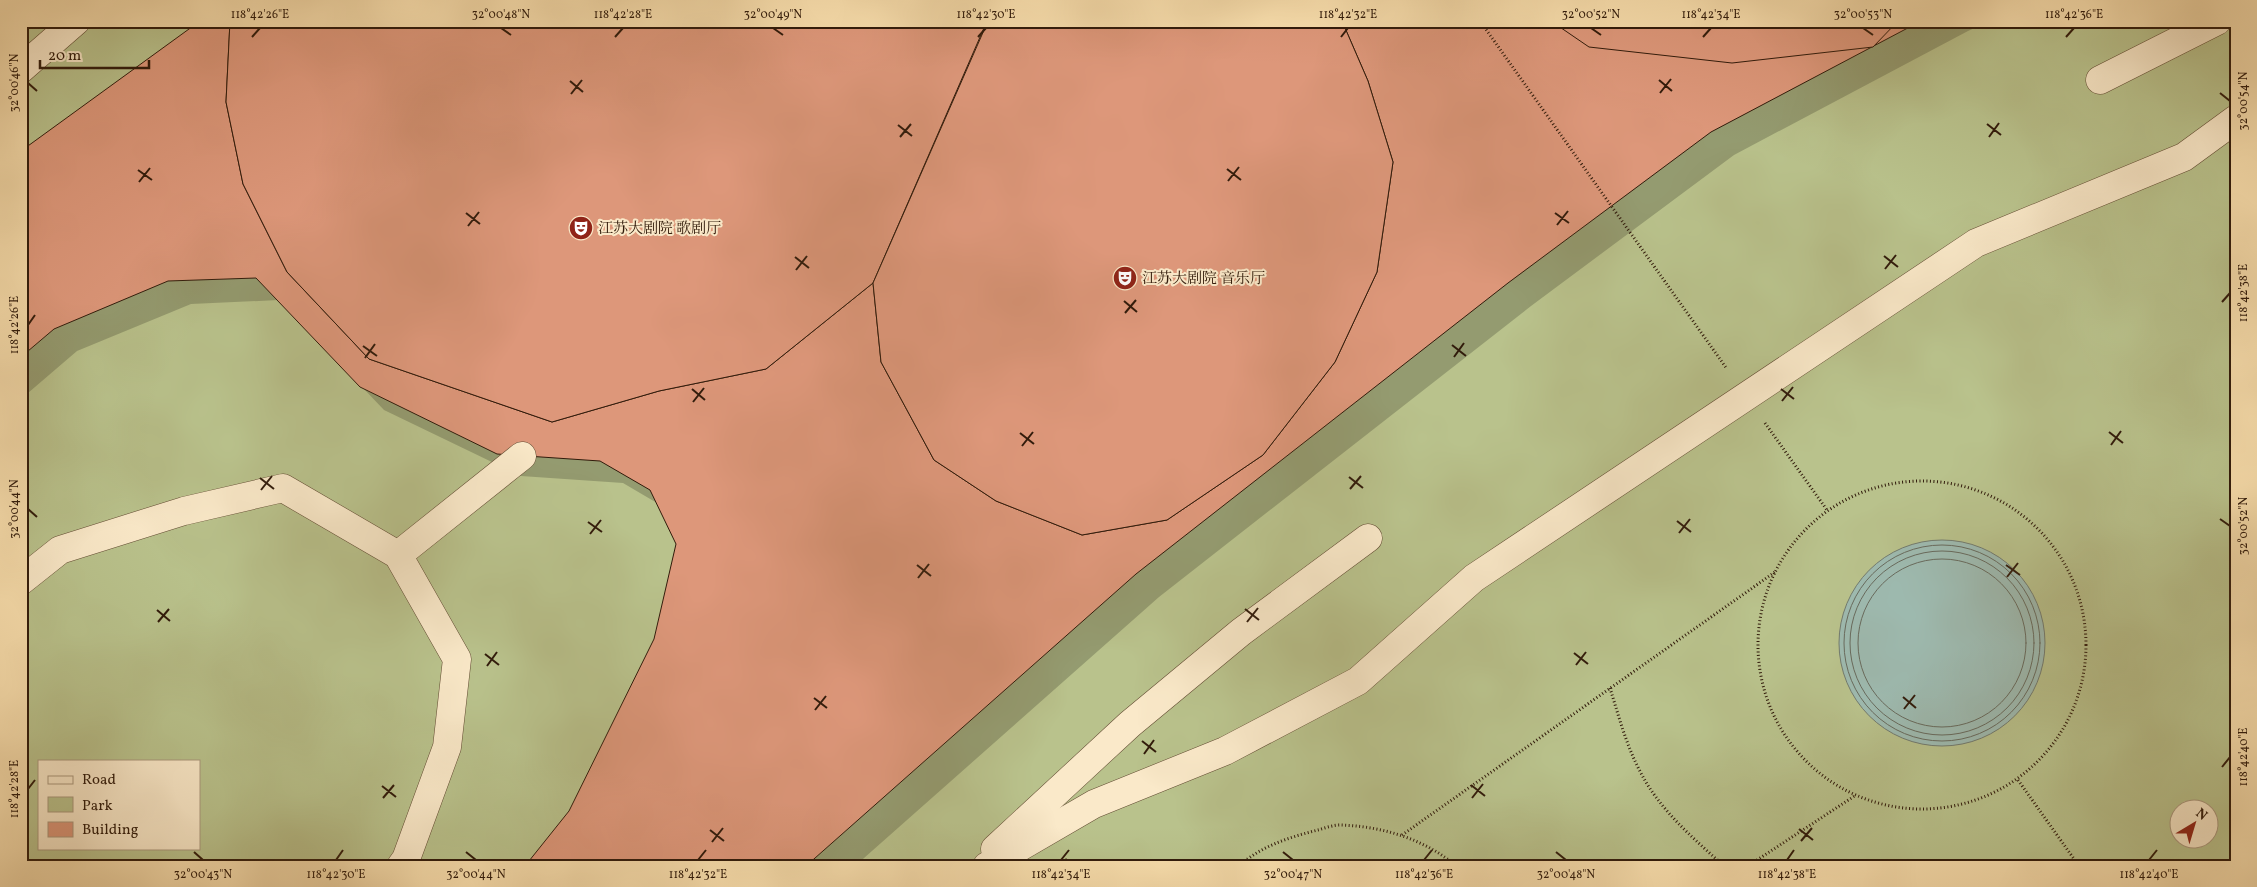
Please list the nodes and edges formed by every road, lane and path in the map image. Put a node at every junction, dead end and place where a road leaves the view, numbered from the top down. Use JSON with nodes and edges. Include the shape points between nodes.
{"nodes":[{"id":1,"x":76,"y":21,"type":"edge"},
{"id":2,"x":1480,"y":21,"type":"edge"},
{"id":3,"x":2217,"y":21,"type":"edge"},
{"id":4,"x":21,"y":69,"type":"edge"},
{"id":5,"x":2100,"y":80,"type":"dead end"},
{"id":6,"x":2236,"y":119,"type":"edge"},
{"id":7,"x":1746,"y":396,"type":"junction"},
{"id":8,"x":522,"y":456,"type":"dead end"},
{"id":9,"x":1827,"y":510,"type":"junction"},
{"id":10,"x":1368,"y":538,"type":"dead end"},
{"id":11,"x":398,"y":555,"type":"junction"},
{"id":12,"x":1777,"y":571,"type":"junction"},
{"id":13,"x":21,"y":581,"type":"edge"},
{"id":14,"x":1610,"y":688,"type":"junction"},
{"id":15,"x":2018,"y":780,"type":"junction"},
{"id":16,"x":1856,"y":795,"type":"junction"},
{"id":17,"x":1402,"y":835,"type":"junction"},
{"id":18,"x":401,"y":866,"type":"edge"},
{"id":19,"x":976,"y":866,"type":"edge"},
{"id":20,"x":987,"y":866,"type":"edge"},
{"id":21,"x":1239,"y":866,"type":"edge"},
{"id":22,"x":1456,"y":866,"type":"edge"},
{"id":23,"x":1724,"y":866,"type":"edge"},
{"id":24,"x":1748,"y":866,"type":"edge"},
{"id":25,"x":2079,"y":866,"type":"edge"}],
"edges":[{"from":1,"to":4,"type":"lane"},
{"from":2,"to":7,"type":"path"},
{"from":3,"to":5,"type":"lane"},
{"from":6,"to":7,"type":"lane","via":[[2184,157],[1976,243]]},
{"from":7,"to":9,"type":"path"},
{"from":7,"to":20,"type":"lane","via":[[1474,578],[1358,681],[1225,751],[1094,804]]},
{"from":8,"to":11,"type":"lane"},
{"from":9,"to":12,"type":"path","via":[[1790,546]]},
{"from":9,"to":15,"type":"path","via":[[1879,486],[1936,481],[1992,496],[2038,528],[2072,575],[2087,630],[2082,688],[2058,740]]},
{"from":10,"to":19,"type":"lane","via":[[1241,632],[1138,718]]},
{"from":11,"to":13,"type":"lane","via":[[284,488],[184,511],[60,550]]},
{"from":11,"to":18,"type":"lane","via":[[457,659],[447,747]]},
{"from":12,"to":14,"type":"path"},
{"from":12,"to":16,"type":"path","via":[[1766,592],[1757,643],[1765,694],[1788,740],[1824,777]]},
{"from":14,"to":17,"type":"path"},
{"from":14,"to":23,"type":"path","via":[[1642,775],[1670,815]]},
{"from":15,"to":16,"type":"path","via":[[1972,803],[1921,810],[1870,802]]},
{"from":15,"to":25,"type":"path"},
{"from":16,"to":24,"type":"path"},
{"from":17,"to":21,"type":"path","via":[[1339,825],[1286,838],[1249,857]]},
{"from":17,"to":22,"type":"path","via":[[1443,854]]}]}
